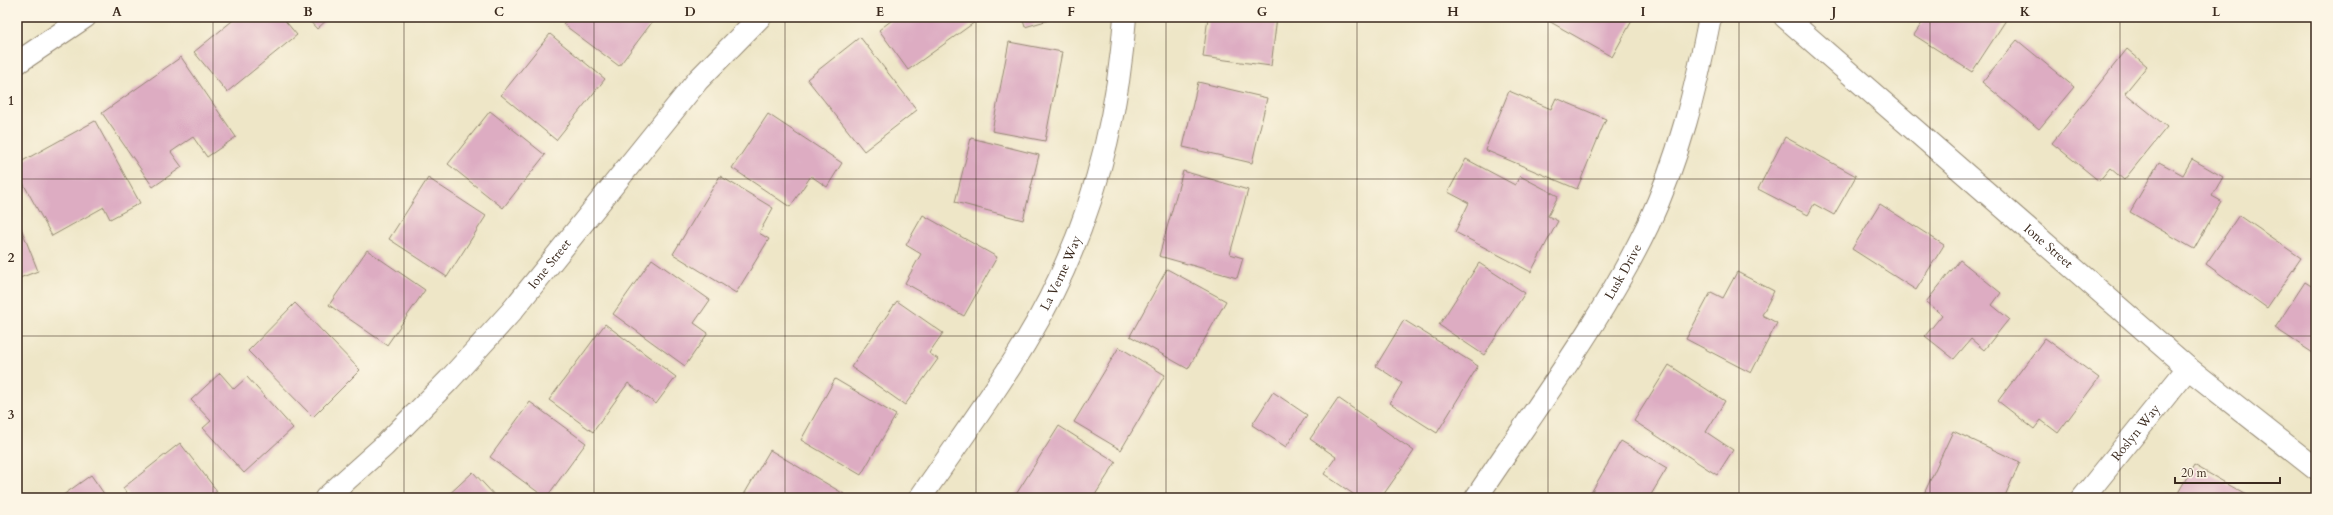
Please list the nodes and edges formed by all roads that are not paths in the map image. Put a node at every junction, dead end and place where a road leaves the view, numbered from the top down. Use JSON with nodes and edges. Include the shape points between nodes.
{"nodes":[{"id":1,"x":85,"y":17,"type":"edge"},
{"id":2,"x":760,"y":17,"type":"edge"},
{"id":3,"x":1125,"y":17,"type":"edge"},
{"id":4,"x":1710,"y":17,"type":"edge"},
{"id":5,"x":1785,"y":17,"type":"edge"},
{"id":6,"x":17,"y":63,"type":"edge"},
{"id":7,"x":2188,"y":368,"type":"junction"},
{"id":8,"x":2316,"y":469,"type":"edge"},
{"id":9,"x":326,"y":498,"type":"edge"},
{"id":10,"x":920,"y":498,"type":"edge"},
{"id":11,"x":1476,"y":498,"type":"edge"},
{"id":12,"x":2083,"y":498,"type":"edge"}],
"edges":[{"from":1,"to":6,"type":"street"},
{"from":2,"to":9,"type":"street","name":"Ione Street","via":[[698,80],[511,312],[384,446]]},
{"from":3,"to":10,"type":"street","name":"La Verne Way","via":[[1122,64],[1109,137],[1088,208],[1060,277],[1025,343]]},
{"from":4,"to":11,"type":"street","name":"Lusk Drive","via":[[1698,75],[1677,150],[1648,224],[1612,293]]},
{"from":5,"to":7,"type":"street","name":"Ione Street"},
{"from":7,"to":8,"type":"street","name":"Ione Street"},
{"from":7,"to":12,"type":"street","name":"Roslyn Way"}]}
